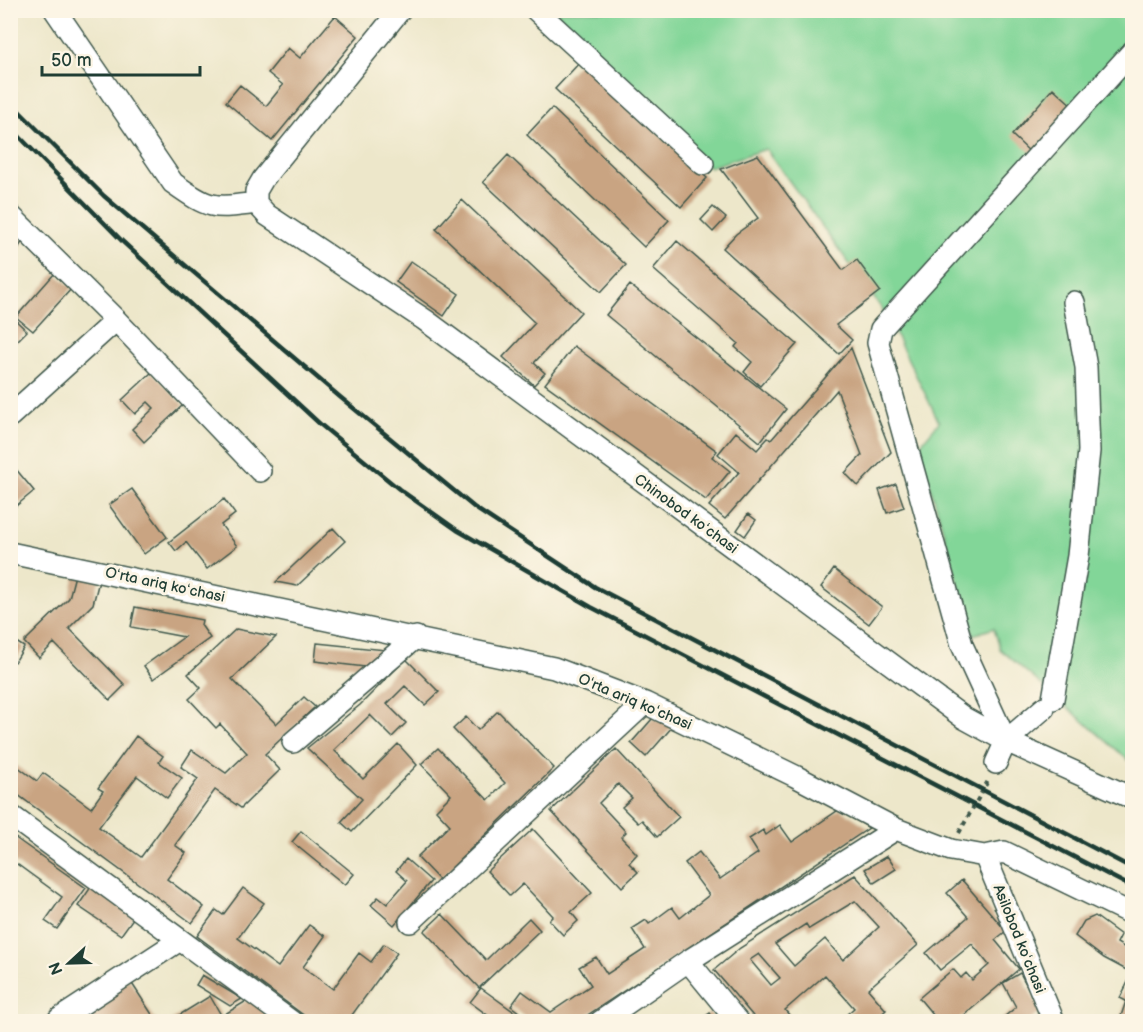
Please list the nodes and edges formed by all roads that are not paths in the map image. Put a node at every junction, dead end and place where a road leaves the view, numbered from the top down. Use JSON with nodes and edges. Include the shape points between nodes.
{"nodes":[{"id":1,"x":55,"y":10,"type":"edge"},
{"id":2,"x":400,"y":10,"type":"edge"},
{"id":3,"x":536,"y":10,"type":"edge"},
{"id":4,"x":1132,"y":52,"type":"edge"},
{"id":5,"x":703,"y":164,"type":"dead end"},
{"id":6,"x":256,"y":203,"type":"junction"},
{"id":7,"x":10,"y":215,"type":"edge"},
{"id":8,"x":1074,"y":302,"type":"dead end"},
{"id":9,"x":116,"y":320,"type":"junction"},
{"id":10,"x":10,"y":416,"type":"edge"},
{"id":11,"x":260,"y":471,"type":"dead end"},
{"id":12,"x":10,"y":553,"type":"edge"},
{"id":13,"x":416,"y":637,"type":"junction"},
{"id":14,"x":645,"y":703,"type":"junction"},
{"id":15,"x":1006,"y":741,"type":"junction"},
{"id":16,"x":292,"y":742,"type":"dead end"},
{"id":17,"x":996,"y":763,"type":"road end"},
{"id":18,"x":1132,"y":798,"type":"edge"},
{"id":19,"x":14,"y":823,"type":"edge"},
{"id":20,"x":896,"y":830,"type":"junction"},
{"id":21,"x":985,"y":856,"type":"junction"},
{"id":22,"x":1132,"y":914,"type":"edge"},
{"id":23,"x":410,"y":922,"type":"dead end"},
{"id":24,"x":180,"y":940,"type":"junction"},
{"id":25,"x":688,"y":961,"type":"junction"},
{"id":26,"x":1052,"y":1021,"type":"edge"},
{"id":27,"x":61,"y":1022,"type":"edge"},
{"id":28,"x":292,"y":1022,"type":"edge"},
{"id":29,"x":600,"y":1022,"type":"edge"},
{"id":30,"x":738,"y":1022,"type":"edge"}],
"edges":[{"from":1,"to":6,"type":"street","via":[[173,183],[197,200],[218,208]]},
{"from":2,"to":6,"type":"street","via":[[263,178]]},
{"from":3,"to":5,"type":"street"},
{"from":4,"to":15,"type":"street","via":[[880,329],[878,343],[963,645]]},
{"from":6,"to":15,"type":"street","name":"Chinobod koʻchasi","via":[[267,215],[425,320],[964,718]]},
{"from":7,"to":9,"type":"street"},
{"from":8,"to":15,"type":"street","via":[[1086,367],[1089,451],[1078,556],[1049,704]]},
{"from":9,"to":10,"type":"street"},
{"from":9,"to":11,"type":"street"},
{"from":12,"to":13,"type":"street","name":"Oʻrta ariq koʻchasi"},
{"from":13,"to":14,"type":"street","name":"Oʻrta ariq koʻchasi","via":[[554,668]]},
{"from":13,"to":16,"type":"street"},
{"from":14,"to":20,"type":"street","name":"Oʻrta ariq koʻchasi"},
{"from":14,"to":23,"type":"street"},
{"from":15,"to":17,"type":"street"},
{"from":15,"to":18,"type":"street","name":"Chinobod koʻchasi"},
{"from":19,"to":24,"type":"street"},
{"from":20,"to":21,"type":"street","via":[[951,850]]},
{"from":20,"to":25,"type":"street"},
{"from":21,"to":22,"type":"street","via":[[1004,852]]},
{"from":21,"to":26,"type":"street","name":"Asilobod koʻchasi"},
{"from":24,"to":27,"type":"street","via":[[59,1019]]},
{"from":24,"to":28,"type":"street"},
{"from":25,"to":29,"type":"street"},
{"from":25,"to":30,"type":"street"}]}
